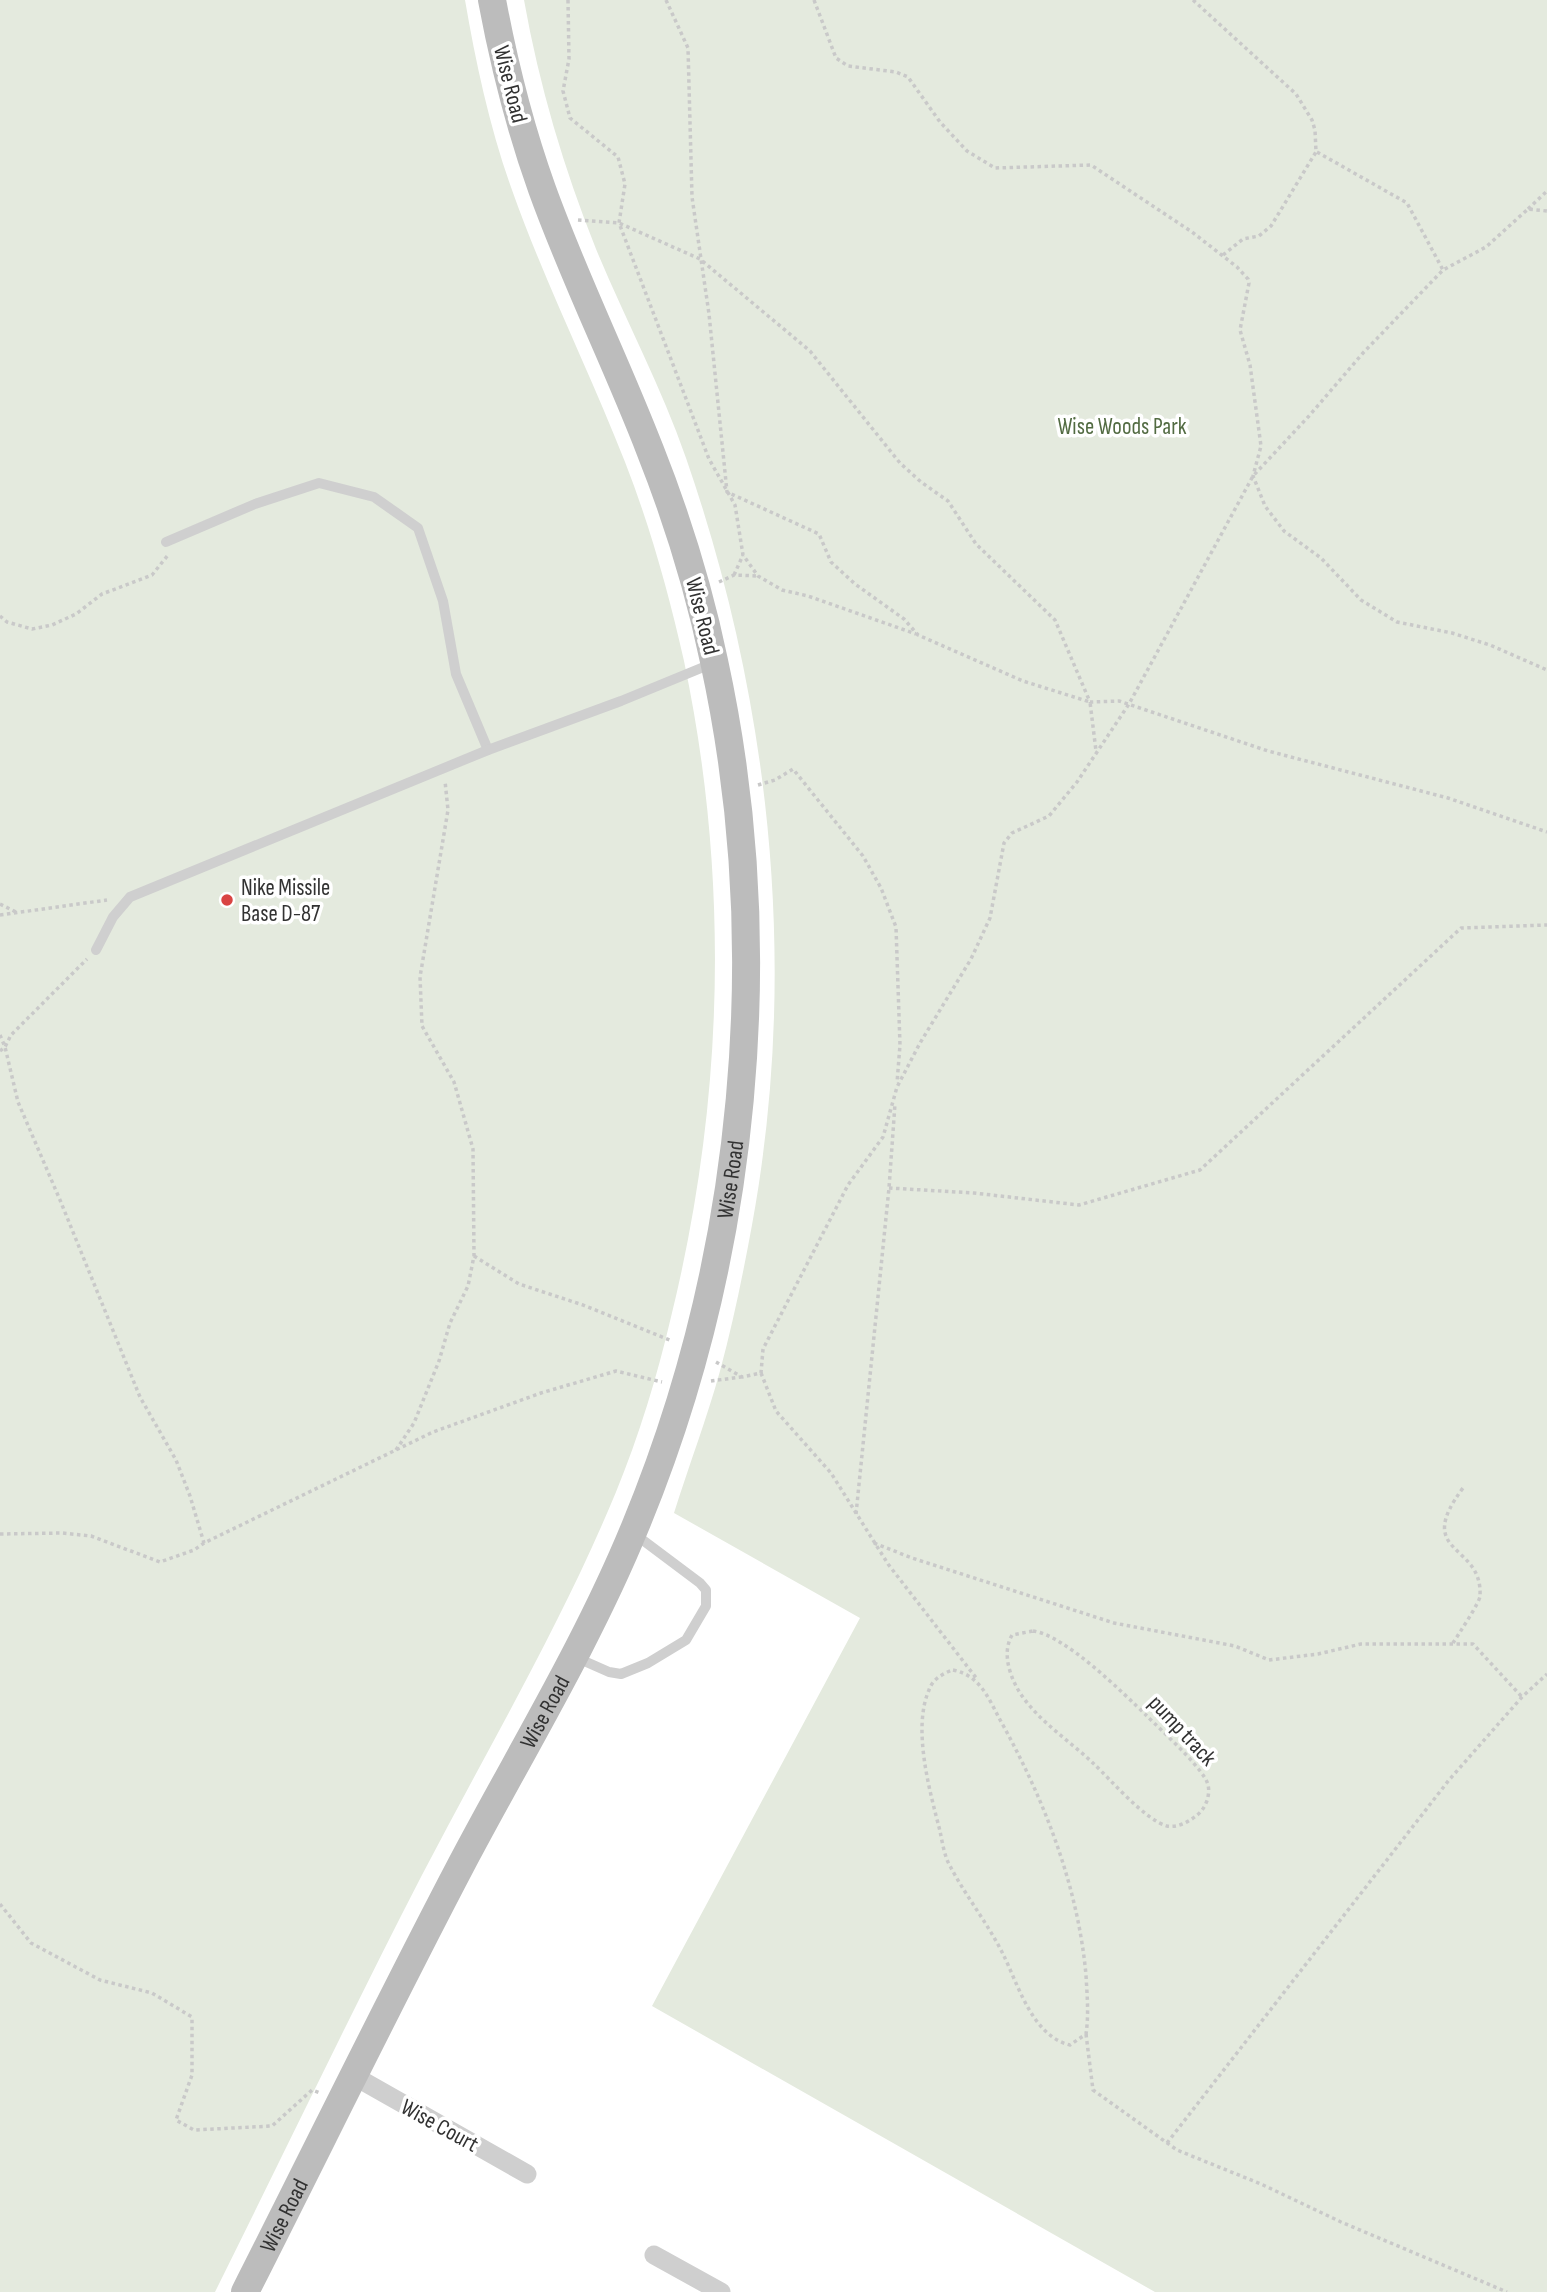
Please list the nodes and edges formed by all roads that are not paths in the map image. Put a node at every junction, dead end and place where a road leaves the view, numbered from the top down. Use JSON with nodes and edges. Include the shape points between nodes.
{"nodes":[{"id":1,"x":492,"y":0,"type":"edge"},
{"id":2,"x":166,"y":542,"type":"road end"},
{"id":3,"x":715,"y":663,"type":"junction"},
{"id":4,"x":488,"y":750,"type":"junction"},
{"id":5,"x":96,"y":950,"type":"road end"},
{"id":6,"x":633,"y":1533,"type":"junction"},
{"id":7,"x":573,"y":1657,"type":"junction"},
{"id":8,"x":348,"y":2088,"type":"junction"},
{"id":9,"x":527,"y":2174,"type":"dead end"},
{"id":10,"x":654,"y":2255,"type":"dead end"},
{"id":11,"x":245,"y":2292,"type":"edge"},
{"id":12,"x":720,"y":2292,"type":"edge"}],
"edges":[{"from":1,"to":3,"type":"street","name":"Wise Road","via":[[511,90],[531,155],[651,453],[698,592]]},
{"from":2,"to":4,"type":"lane","via":[[319,483],[374,497],[418,528],[443,601],[456,674]]},
{"from":3,"to":4,"type":"lane"},
{"from":3,"to":6,"type":"street","name":"Wise Road","via":[[736,790],[745,918],[741,1072],[723,1219],[689,1367]]},
{"from":4,"to":5,"type":"lane","via":[[130,897],[113,917]]},
{"from":6,"to":7,"type":"street","name":"Wise Road"},
{"from":6,"to":7,"type":"lane","via":[[700,1583],[706,1590],[706,1606],[686,1640],[626,1673],[609,1672]]},
{"from":7,"to":8,"type":"street","name":"Wise Road"},
{"from":8,"to":9,"type":"street","name":"Wise Court"},
{"from":8,"to":11,"type":"street","name":"Wise Road"},
{"from":10,"to":12,"type":"street"}]}
